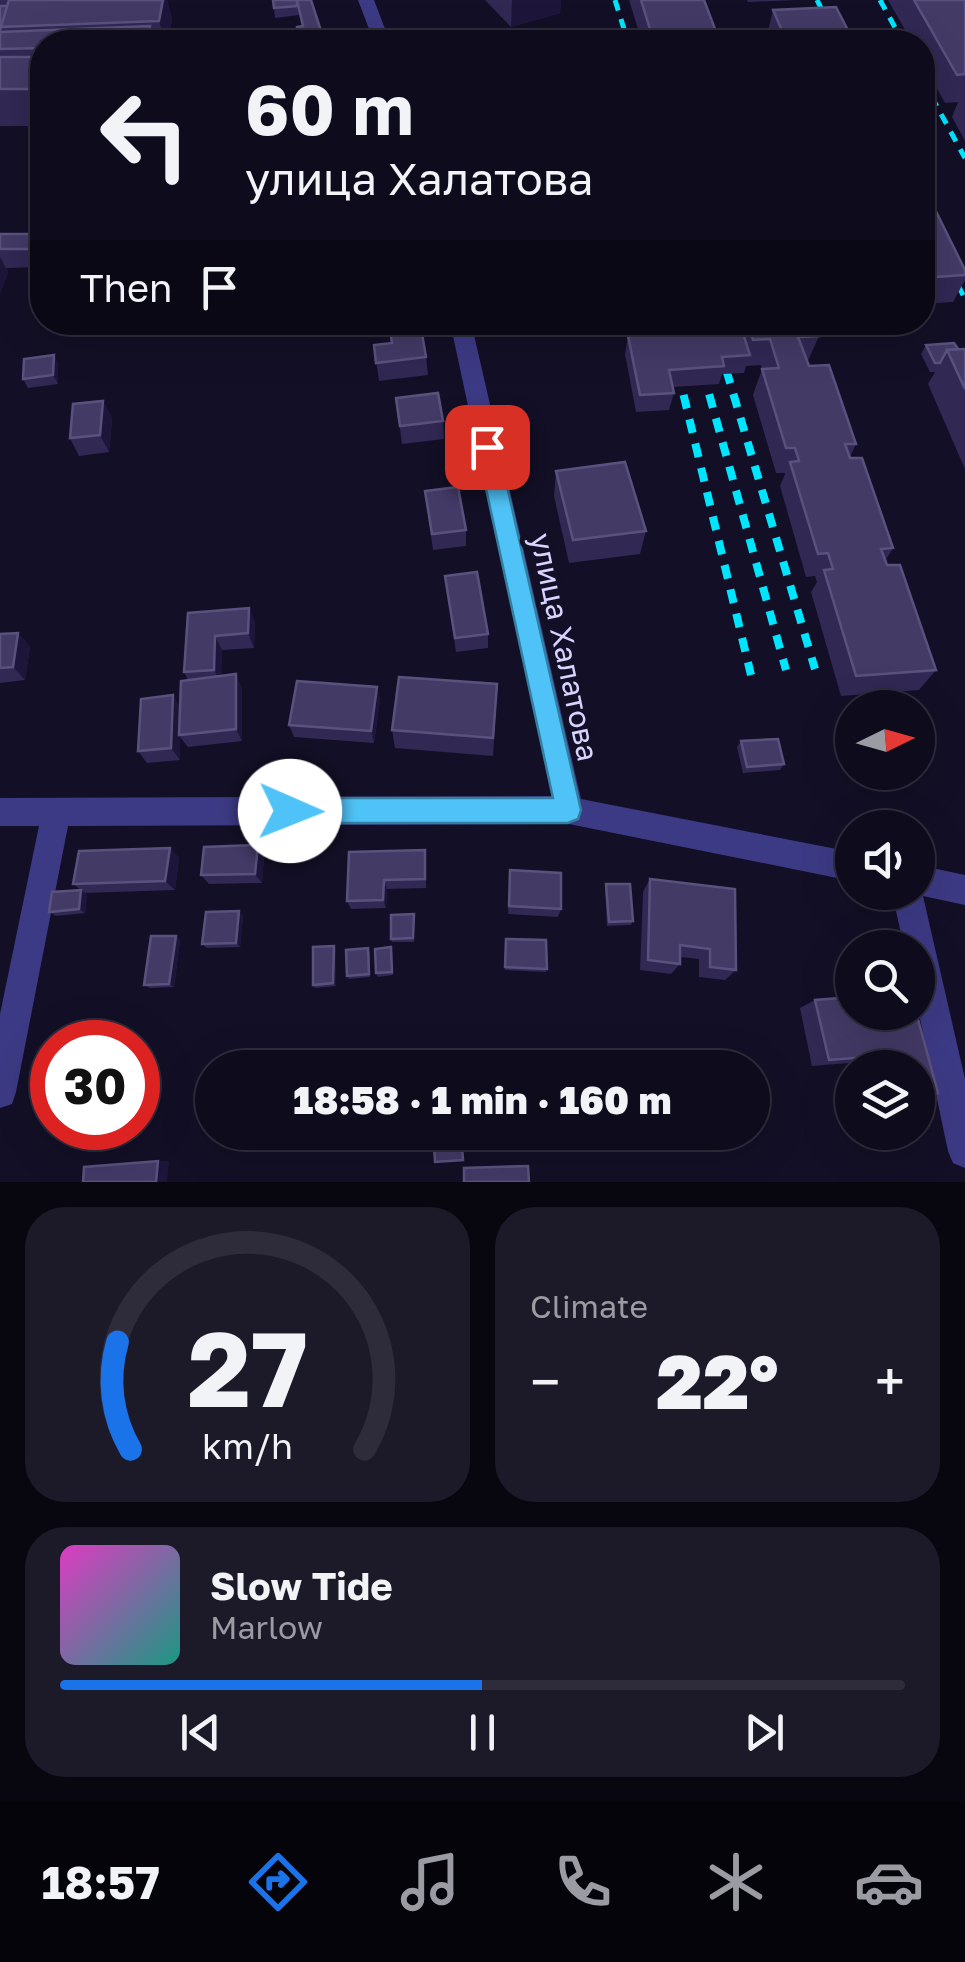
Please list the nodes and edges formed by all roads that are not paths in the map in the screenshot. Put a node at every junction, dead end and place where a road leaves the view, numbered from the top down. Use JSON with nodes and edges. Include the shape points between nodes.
{"nodes":[{"id":1,"x":366,"y":0,"type":"edge"},
{"id":2,"x":377,"y":30,"type":"edge"},
{"id":3,"x":463,"y":335,"type":"edge"},
{"id":4,"x":57,"y":809,"type":"junction"},
{"id":5,"x":568,"y":810,"type":"junction"},
{"id":6,"x":0,"y":812,"type":"edge"},
{"id":7,"x":835,"y":864,"type":"edge"},
{"id":8,"x":935,"y":884,"type":"edge"},
{"id":9,"x":965,"y":890,"type":"edge"},
{"id":10,"x":911,"y":910,"type":"edge"},
{"id":11,"x":0,"y":1092,"type":"edge"},
{"id":12,"x":965,"y":1151,"type":"edge"}],
"edges":[{"from":1,"to":2,"type":"street"},
{"from":3,"to":5,"type":"street","name":"улица Халатова"},
{"from":4,"to":5,"type":"street"},
{"from":4,"to":6,"type":"street"},
{"from":4,"to":11,"type":"street"},
{"from":5,"to":7,"type":"street"},
{"from":8,"to":9,"type":"street"},
{"from":10,"to":12,"type":"street"}]}
